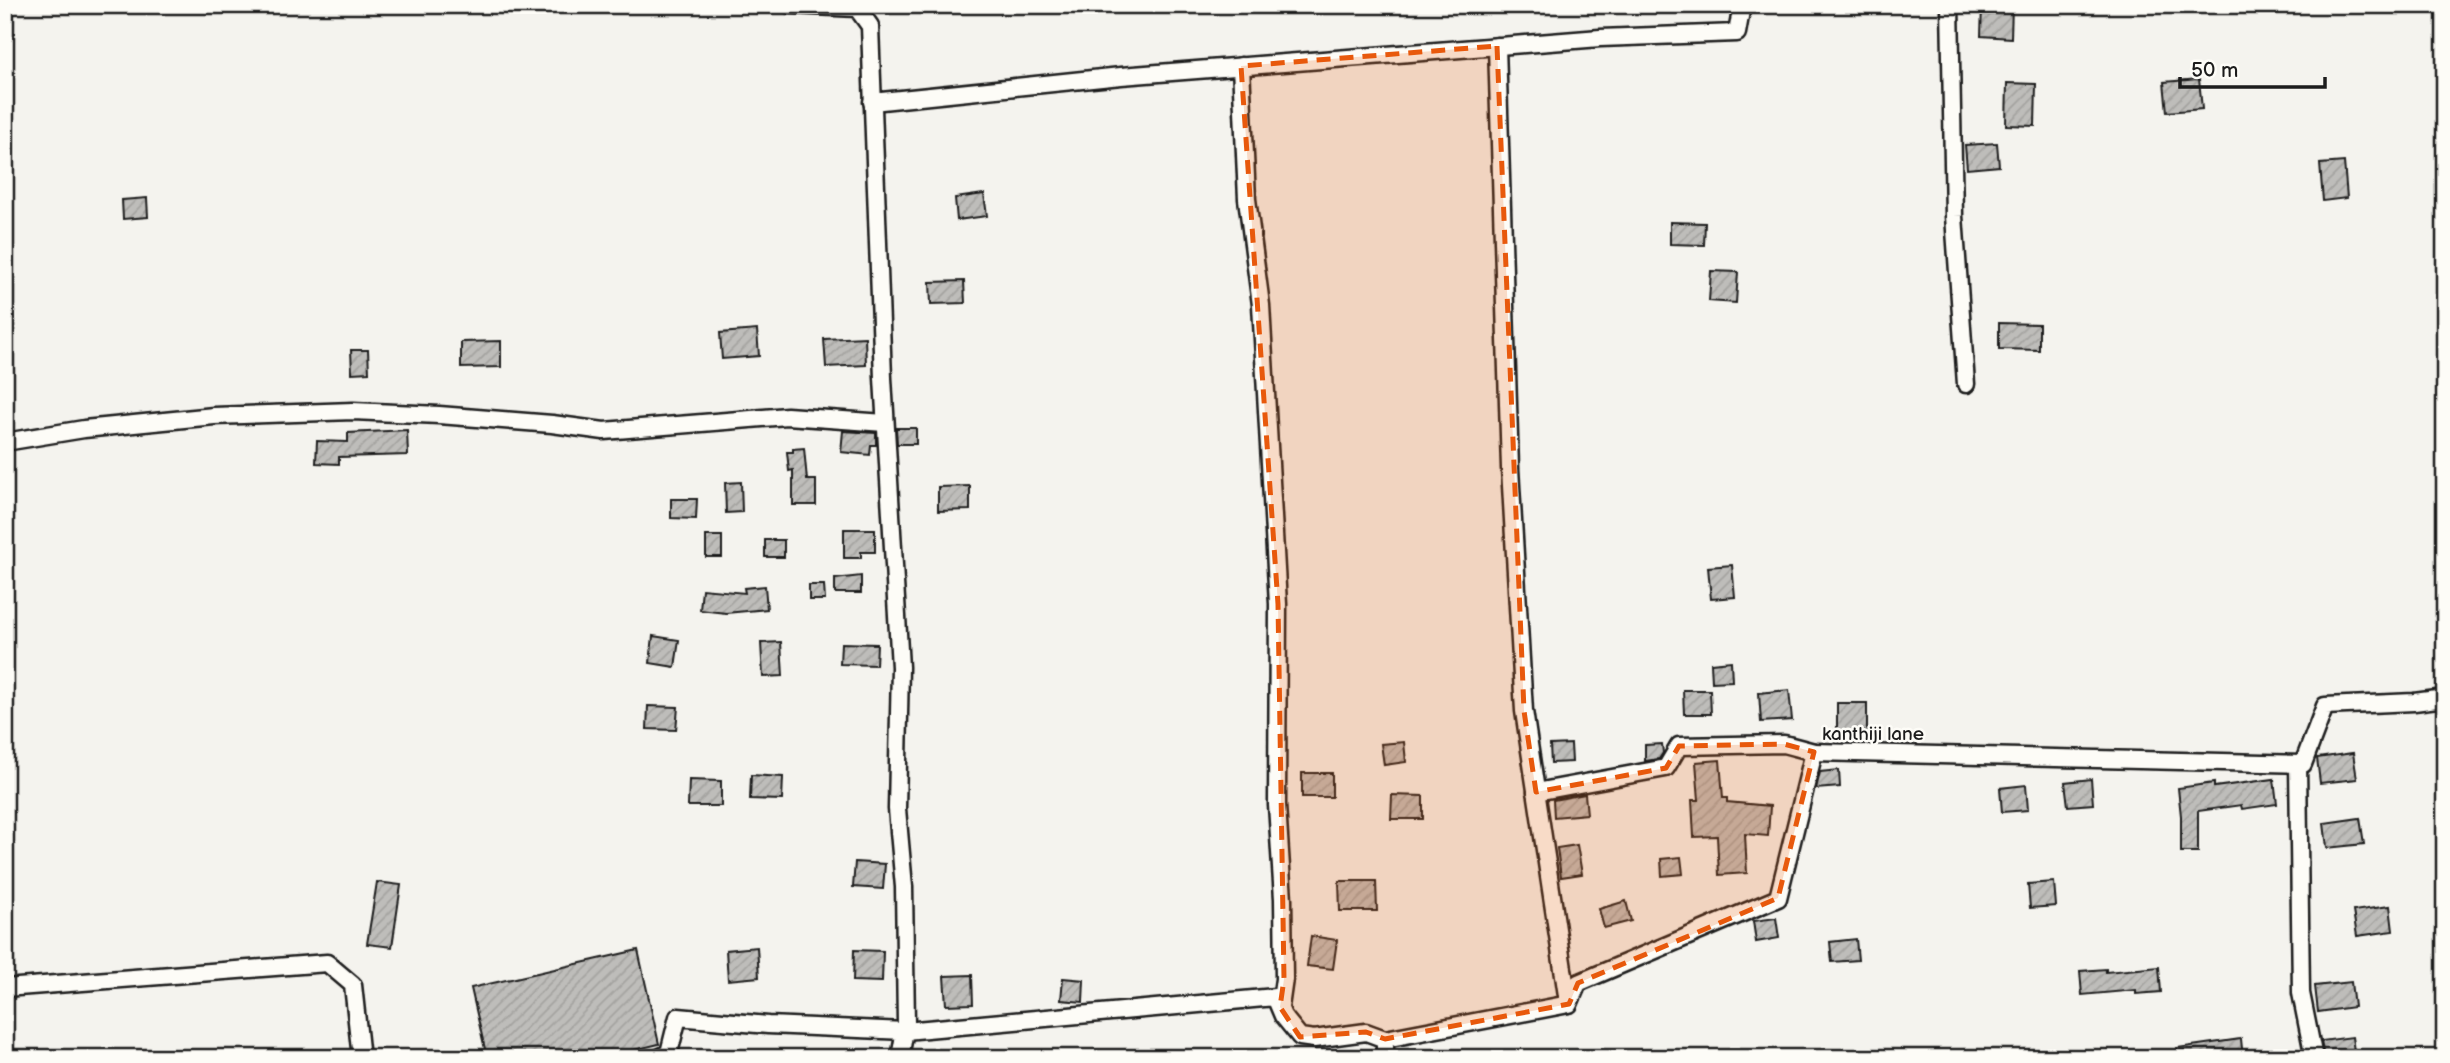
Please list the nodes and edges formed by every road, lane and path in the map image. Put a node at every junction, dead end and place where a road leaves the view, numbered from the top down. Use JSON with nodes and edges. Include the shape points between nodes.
{"nodes":[{"id":1,"x":790,"y":5,"type":"edge"},
{"id":2,"x":1742,"y":5,"type":"edge"},
{"id":3,"x":1950,"y":5,"type":"edge"},
{"id":4,"x":1497,"y":46,"type":"junction"},
{"id":5,"x":1241,"y":66,"type":"junction"},
{"id":6,"x":872,"y":102,"type":"junction"},
{"id":7,"x":1966,"y":384,"type":"dead end"},
{"id":8,"x":885,"y":423,"type":"junction"},
{"id":9,"x":5,"y":442,"type":"edge"},
{"id":10,"x":2445,"y":698,"type":"edge"},
{"id":11,"x":1814,"y":752,"type":"junction"},
{"id":12,"x":2298,"y":764,"type":"junction"},
{"id":13,"x":1536,"y":792,"type":"junction"},
{"id":14,"x":5,"y":988,"type":"edge"},
{"id":15,"x":1569,"y":1004,"type":"junction"},
{"id":16,"x":1280,"y":1007,"type":"junction"},
{"id":17,"x":905,"y":1031,"type":"junction"},
{"id":18,"x":1385,"y":1039,"type":"junction"},
{"id":19,"x":361,"y":1058,"type":"edge"},
{"id":20,"x":659,"y":1058,"type":"edge"},
{"id":21,"x":900,"y":1058,"type":"edge"},
{"id":22,"x":1385,"y":1058,"type":"edge"},
{"id":23,"x":2314,"y":1058,"type":"edge"}],
"edges":[{"from":1,"to":6,"type":"street","via":[[857,8],[870,26]]},
{"from":2,"to":4,"type":"street","via":[[1737,33]]},
{"from":3,"to":7,"type":"street","via":[[1954,216]]},
{"from":4,"to":5,"type":"street"},
{"from":4,"to":13,"type":"street","via":[[1510,468],[1524,711]]},
{"from":5,"to":6,"type":"street"},
{"from":5,"to":16,"type":"street","via":[[1247,199],[1261,305],[1278,604],[1284,979]]},
{"from":6,"to":8,"type":"street"},
{"from":8,"to":9,"type":"street","via":[[786,416],[604,431],[354,411],[214,416]]},
{"from":8,"to":17,"type":"street","via":[[900,667],[897,809],[904,887]]},
{"from":10,"to":12,"type":"street","via":[[2325,706],[2303,764]]},
{"from":11,"to":12,"type":"street","name":"kanthiji lane"},
{"from":11,"to":13,"type":"street","via":[[1784,744],[1679,746],[1665,768]]},
{"from":11,"to":15,"type":"street","name":"kanthiji lane","via":[[1778,898],[1578,983]]},
{"from":12,"to":23,"type":"street","via":[[2301,993]]},
{"from":13,"to":15,"type":"street"},
{"from":14,"to":19,"type":"street","via":[[327,963],[353,985]]},
{"from":15,"to":18,"type":"street"},
{"from":16,"to":17,"type":"street","via":[[1275,997]]},
{"from":16,"to":18,"type":"street","via":[[1300,1037],[1366,1032]]},
{"from":17,"to":20,"type":"street","via":[[678,1017],[669,1053]]},
{"from":17,"to":21,"type":"street"},
{"from":18,"to":22,"type":"street"}]}
